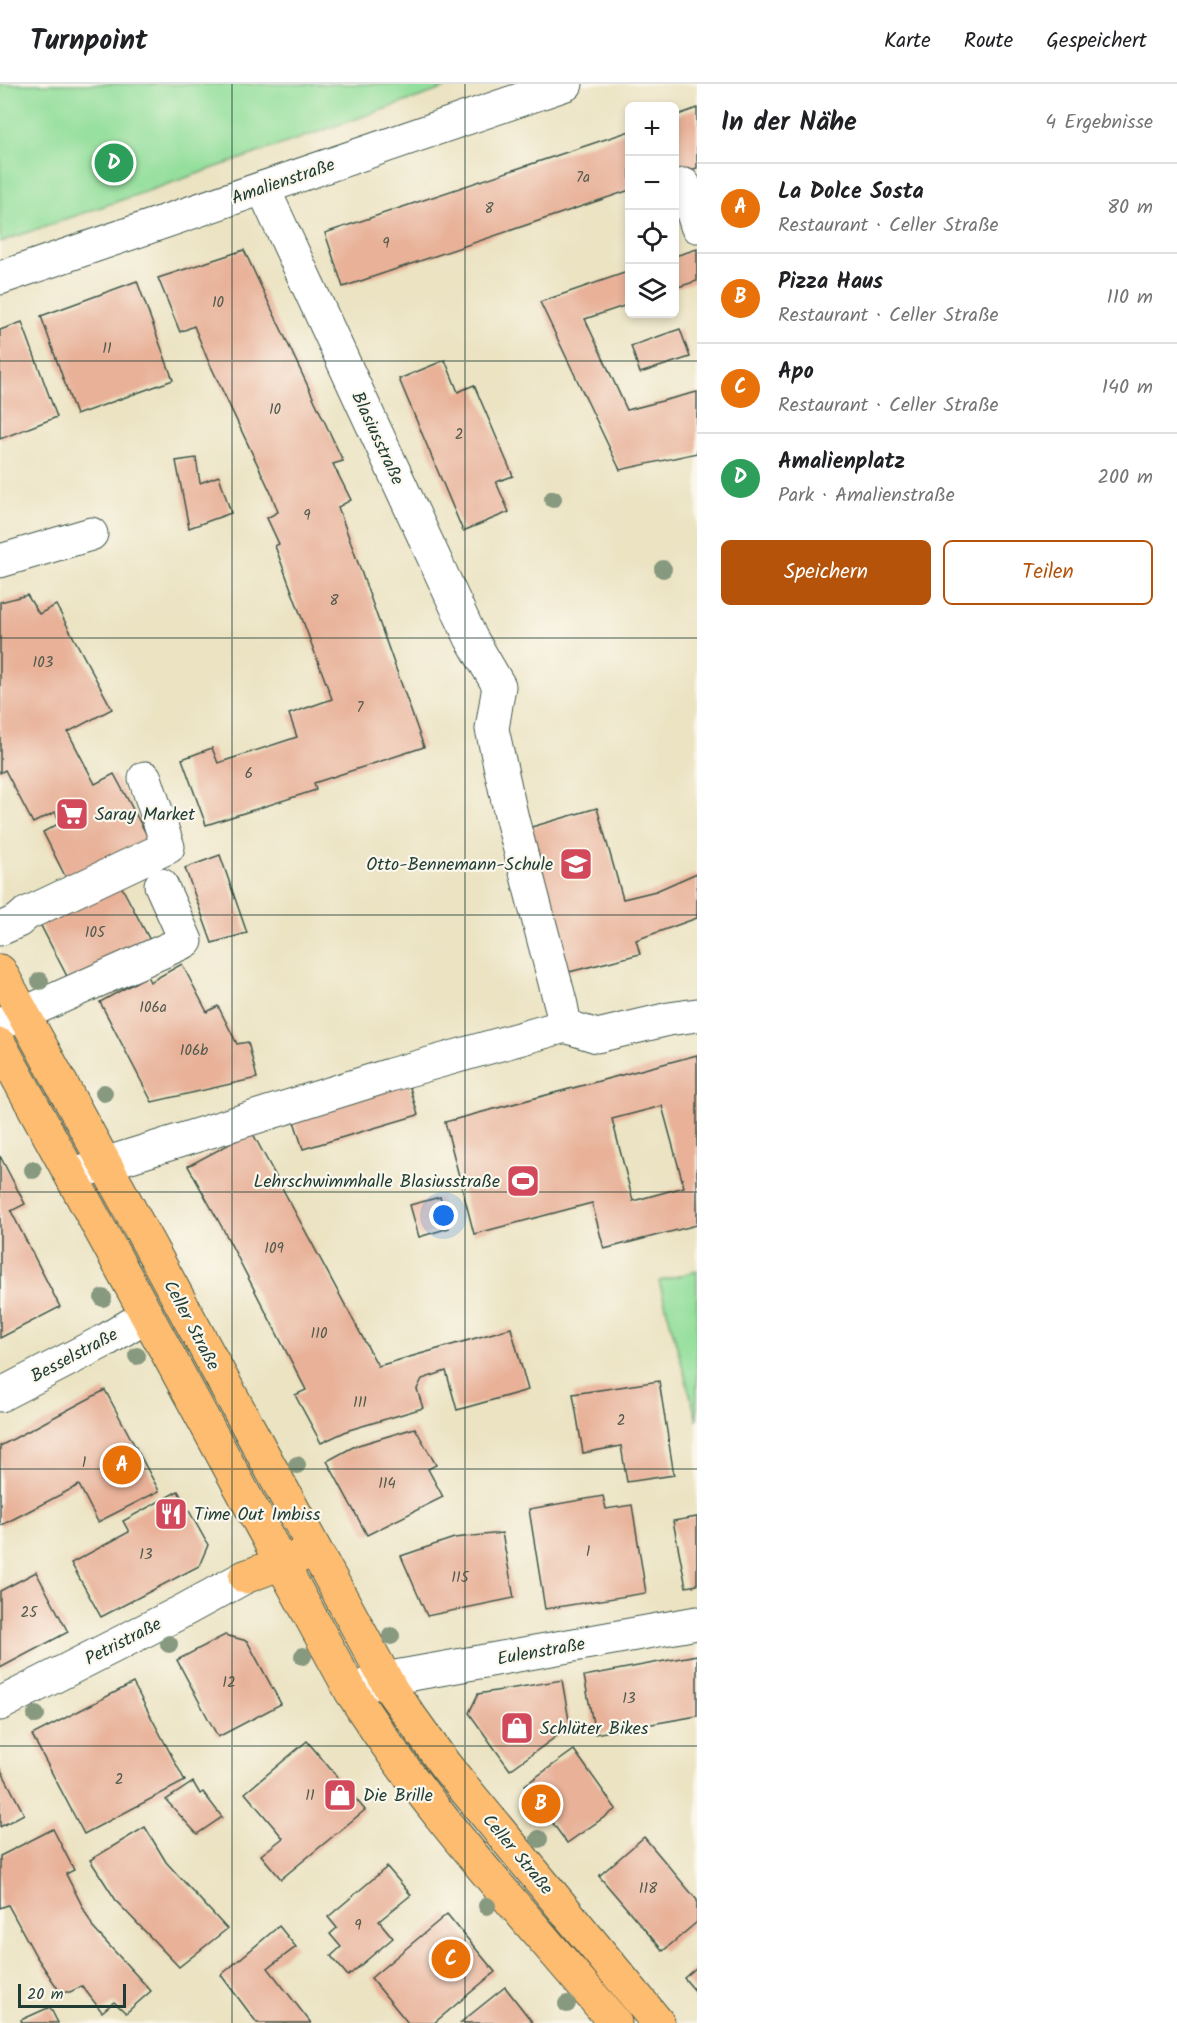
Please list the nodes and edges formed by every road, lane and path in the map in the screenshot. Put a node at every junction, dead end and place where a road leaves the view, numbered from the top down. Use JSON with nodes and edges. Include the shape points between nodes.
{"nodes":[{"id":1,"x":566,"y":84,"type":"edge"},
{"id":2,"x":684,"y":185,"type":"dead end"},
{"id":3,"x":262,"y":188,"type":"junction"},
{"id":4,"x":697,"y":226,"type":"edge"},
{"id":5,"x":0,"y":278,"type":"edge"},
{"id":6,"x":92,"y":534,"type":"dead end"},
{"id":7,"x":0,"y":561,"type":"edge"},
{"id":8,"x":145,"y":778,"type":"dead end"},
{"id":9,"x":161,"y":885,"type":"dead end"},
{"id":10,"x":0,"y":929,"type":"edge"},
{"id":11,"x":0,"y":971,"type":"edge"},
{"id":12,"x":697,"y":1015,"type":"edge"},
{"id":13,"x":11,"y":1019,"type":"edge"},
{"id":14,"x":564,"y":1026,"type":"junction"},
{"id":15,"x":0,"y":1045,"type":"edge"},
{"id":16,"x":104,"y":1164,"type":"junction"},
{"id":17,"x":69,"y":1175,"type":"junction"},
{"id":18,"x":147,"y":1315,"type":"junction"},
{"id":19,"x":0,"y":1395,"type":"edge"},
{"id":20,"x":315,"y":1550,"type":"junction"},
{"id":21,"x":280,"y":1562,"type":"junction"},
{"id":22,"x":245,"y":1577,"type":"junction"},
{"id":23,"x":302,"y":1601,"type":"junction"},
{"id":24,"x":697,"y":1623,"type":"edge"},
{"id":25,"x":384,"y":1679,"type":"junction"},
{"id":26,"x":351,"y":1691,"type":"junction"},
{"id":27,"x":0,"y":1704,"type":"edge"},
{"id":28,"x":615,"y":2023,"type":"edge"},
{"id":29,"x":658,"y":2023,"type":"edge"}],
"edges":[{"from":1,"to":3,"type":"street","name":"Amalienstraße"},
{"from":2,"to":4,"type":"street"},
{"from":3,"to":5,"type":"street","name":"Amalienstraße"},
{"from":3,"to":14,"type":"street","name":"Blasiusstraße","via":[[471,638],[499,686],[492,729]]},
{"from":6,"to":7,"type":"street"},
{"from":8,"to":10,"type":"street","via":[[168,848]]},
{"from":9,"to":13,"type":"street","via":[[186,941]]},
{"from":11,"to":13,"type":"main road","name":"Celler Straße"},
{"from":12,"to":14,"type":"street","via":[[597,1036]]},
{"from":13,"to":16,"type":"main road","name":"Celler Straße"},
{"from":14,"to":16,"type":"street","via":[[390,1075]]},
{"from":15,"to":17,"type":"main road","name":"Celler Straße"},
{"from":16,"to":17,"type":"street"},
{"from":16,"to":20,"type":"main road","name":"Celler Straße"},
{"from":17,"to":18,"type":"main road","name":"Celler Straße"},
{"from":18,"to":19,"type":"street","name":"Besselstraße"},
{"from":18,"to":21,"type":"main road","name":"Celler Straße"},
{"from":20,"to":21,"type":"main road"},
{"from":20,"to":25,"type":"main road","name":"Celler Straße"},
{"from":21,"to":22,"type":"main road"},
{"from":21,"to":23,"type":"main road","name":"Celler Straße"},
{"from":22,"to":23,"type":"main road","via":[[274,1583]]},
{"from":22,"to":27,"type":"street","name":"Petristraße"},
{"from":23,"to":26,"type":"main road","name":"Celler Straße"},
{"from":24,"to":25,"type":"street","name":"Eulenstraße"},
{"from":25,"to":26,"type":"street"},
{"from":25,"to":29,"type":"main road","name":"Celler Straße","via":[[445,1765]]},
{"from":26,"to":28,"type":"main road","name":"Celler Straße","via":[[419,1791]]}]}
